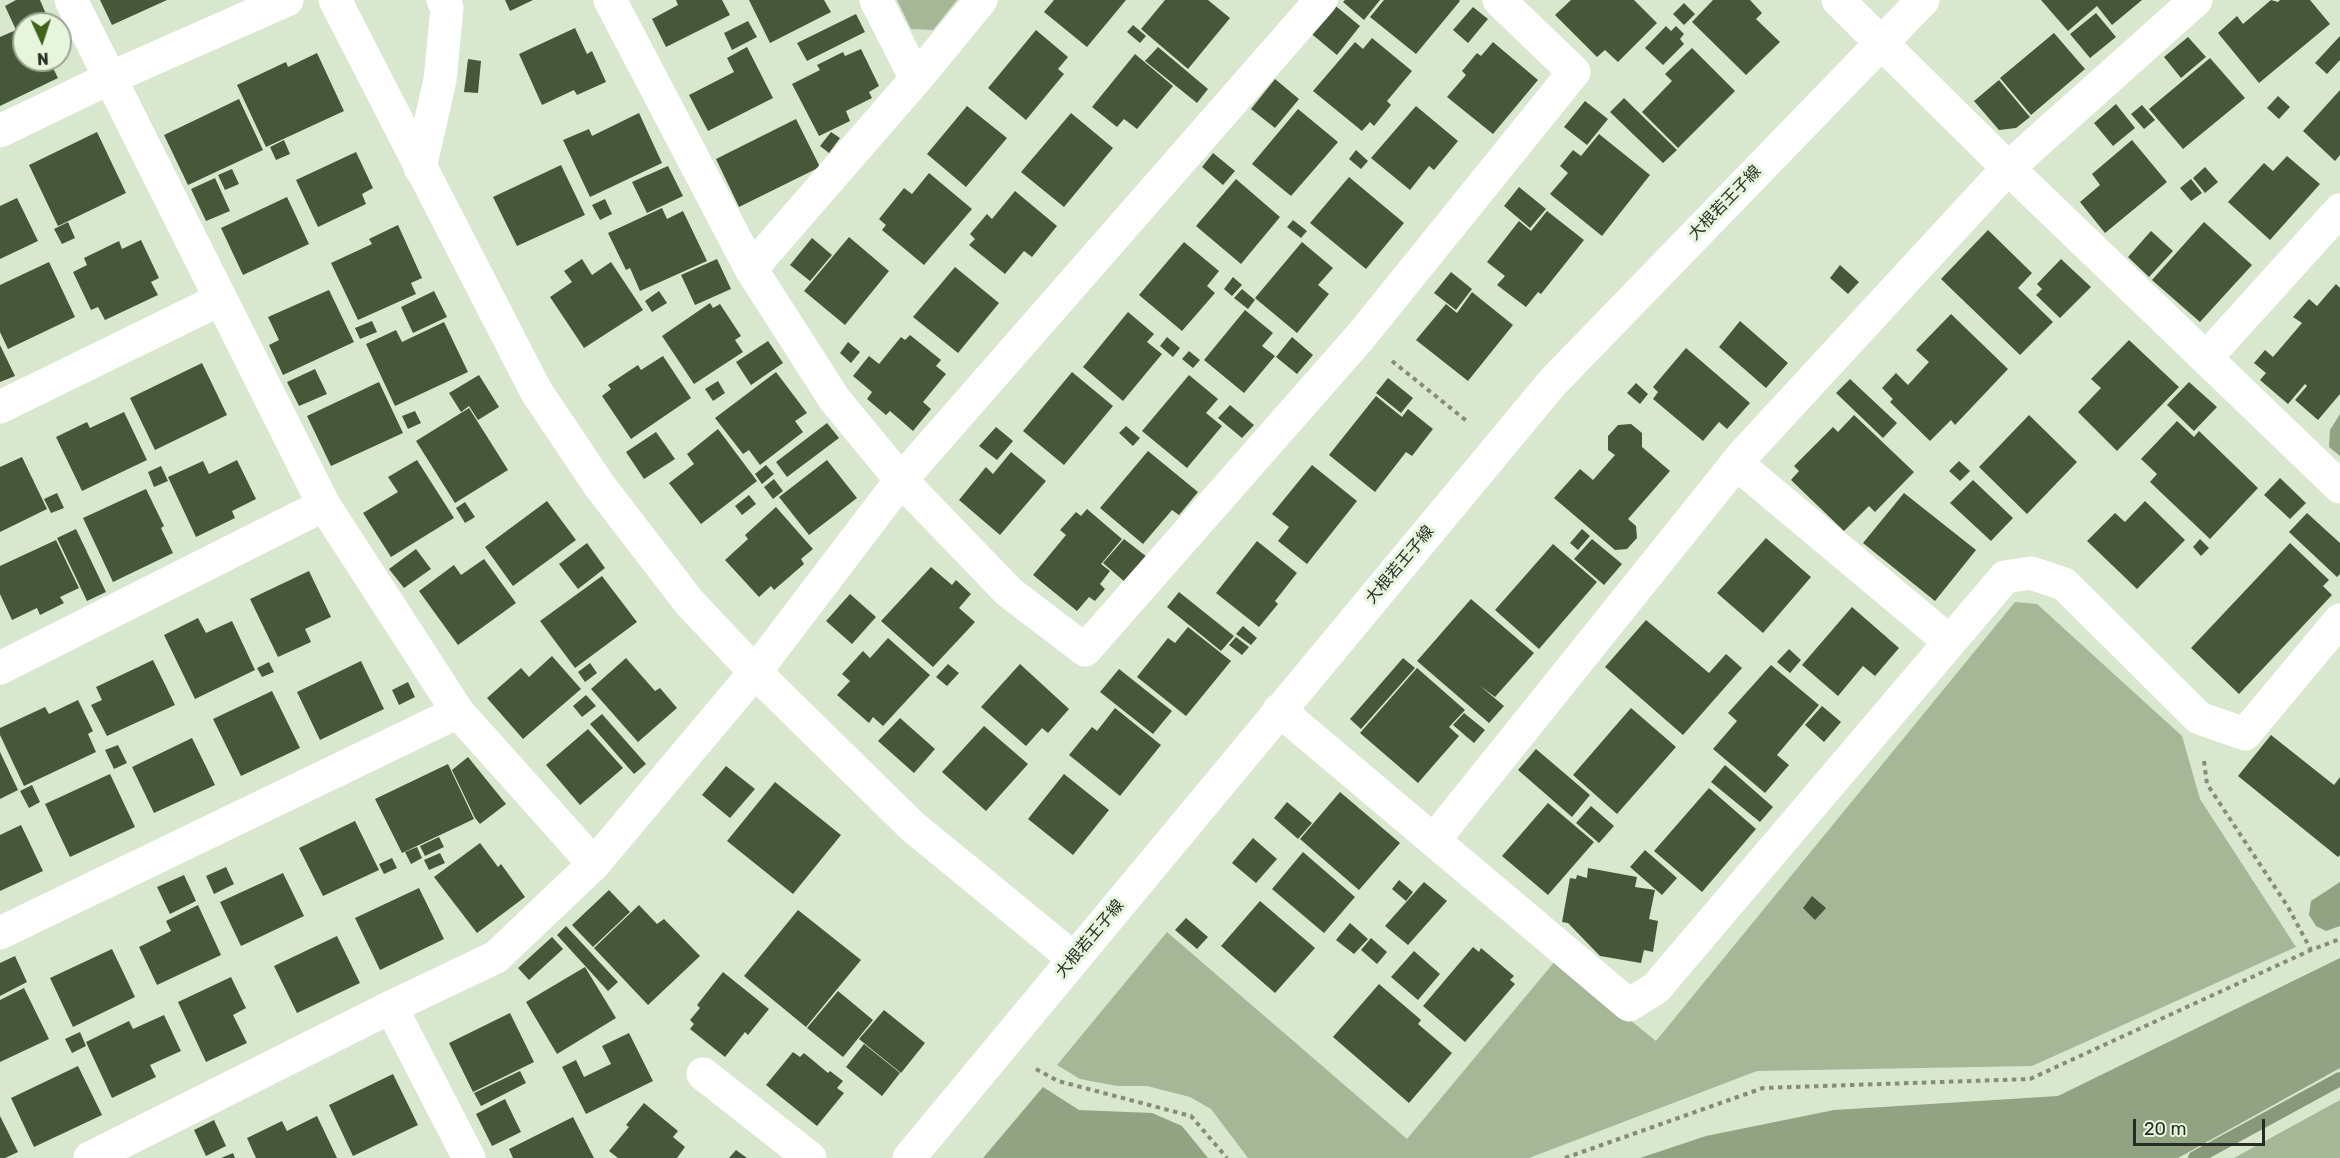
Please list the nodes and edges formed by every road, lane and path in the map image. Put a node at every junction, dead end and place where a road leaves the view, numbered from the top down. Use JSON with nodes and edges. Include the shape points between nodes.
{"nodes":[{"id":1,"x":71,"y":0,"type":"edge"},
{"id":2,"x":287,"y":0,"type":"edge"},
{"id":3,"x":335,"y":0,"type":"edge"},
{"id":4,"x":443,"y":0,"type":"edge"},
{"id":5,"x":610,"y":0,"type":"edge"},
{"id":6,"x":876,"y":0,"type":"edge"},
{"id":7,"x":981,"y":0,"type":"edge"},
{"id":8,"x":1321,"y":0,"type":"edge"},
{"id":9,"x":1499,"y":0,"type":"edge"},
{"id":10,"x":1838,"y":0,"type":"edge"},
{"id":11,"x":1923,"y":0,"type":"edge"},
{"id":12,"x":2196,"y":0,"type":"edge"},
{"id":13,"x":1881,"y":42,"type":"junction"},
{"id":14,"x":110,"y":78,"type":"junction"},
{"id":15,"x":916,"y":79,"type":"junction"},
{"id":16,"x":0,"y":131,"type":"edge"},
{"id":17,"x":420,"y":168,"type":"junction"},
{"id":18,"x":2008,"y":168,"type":"junction"},
{"id":19,"x":2340,"y":210,"type":"edge"},
{"id":20,"x":751,"y":269,"type":"junction"},
{"id":21,"x":221,"y":299,"type":"junction"},
{"id":22,"x":1361,"y":336,"type":"junction"},
{"id":23,"x":2206,"y":358,"type":"junction"},
{"id":24,"x":0,"y":407,"type":"edge"},
{"id":25,"x":1470,"y":424,"type":"dead end"},
{"id":26,"x":1736,"y":463,"type":"junction"},
{"id":27,"x":901,"y":480,"type":"junction"},
{"id":28,"x":2340,"y":487,"type":"edge"},
{"id":29,"x":324,"y":505,"type":"junction"},
{"id":30,"x":2340,"y":620,"type":"edge"},
{"id":31,"x":1950,"y":642,"type":"junction"},
{"id":32,"x":0,"y":668,"type":"edge"},
{"id":33,"x":755,"y":672,"type":"junction"},
{"id":34,"x":1279,"y":710,"type":"junction"},
{"id":35,"x":458,"y":712,"type":"junction"},
{"id":36,"x":2199,"y":718,"type":"junction"},
{"id":37,"x":1434,"y":840,"type":"junction"},
{"id":38,"x":594,"y":864,"type":"junction"},
{"id":39,"x":0,"y":933,"type":"edge"},
{"id":40,"x":2340,"y":939,"type":"edge"},
{"id":41,"x":2311,"y":950,"type":"junction"},
{"id":42,"x":1073,"y":958,"type":"junction"},
{"id":43,"x":391,"y":1007,"type":"junction"},
{"id":44,"x":999,"y":1048,"type":"junction"},
{"id":45,"x":703,"y":1074,"type":"dead end"},
{"id":46,"x":90,"y":1158,"type":"edge"},
{"id":47,"x":469,"y":1158,"type":"edge"},
{"id":48,"x":810,"y":1158,"type":"edge"},
{"id":49,"x":909,"y":1158,"type":"edge"},
{"id":50,"x":1227,"y":1158,"type":"edge"},
{"id":51,"x":1565,"y":1158,"type":"edge"}],
"edges":[{"from":1,"to":14,"type":"street"},
{"from":2,"to":14,"type":"street"},
{"from":3,"to":17,"type":"street"},
{"from":4,"to":17,"type":"street","via":[[447,8],[440,80]]},
{"from":5,"to":20,"type":"street"},
{"from":6,"to":15,"type":"street"},
{"from":7,"to":15,"type":"street"},
{"from":8,"to":27,"type":"street"},
{"from":9,"to":22,"type":"street","via":[[1574,72]]},
{"from":10,"to":13,"type":"street"},
{"from":11,"to":13,"type":"street","name":"大根若王子線"},
{"from":12,"to":18,"type":"street"},
{"from":13,"to":18,"type":"street"},
{"from":13,"to":34,"type":"street","name":"大根若王子線","via":[[1552,383]]},
{"from":14,"to":16,"type":"street"},
{"from":14,"to":21,"type":"street"},
{"from":15,"to":20,"type":"street"},
{"from":17,"to":33,"type":"street","via":[[536,391],[599,485],[689,602]]},
{"from":18,"to":23,"type":"street"},
{"from":18,"to":26,"type":"street"},
{"from":19,"to":23,"type":"street"},
{"from":20,"to":27,"type":"street","via":[[835,400]]},
{"from":21,"to":24,"type":"street"},
{"from":21,"to":29,"type":"street"},
{"from":22,"to":25,"type":"path"},
{"from":22,"to":27,"type":"street","via":[[1085,650],[1009,592]]},
{"from":23,"to":28,"type":"street"},
{"from":26,"to":31,"type":"street"},
{"from":26,"to":37,"type":"street"},
{"from":27,"to":33,"type":"street"},
{"from":29,"to":32,"type":"street"},
{"from":29,"to":35,"type":"street"},
{"from":30,"to":36,"type":"street","via":[[2245,734]]},
{"from":31,"to":36,"type":"street","via":[[2005,577],[2031,573],[2064,584]]},
{"from":31,"to":37,"type":"street","via":[[1656,988],[1629,1005]]},
{"from":33,"to":38,"type":"street"},
{"from":33,"to":42,"type":"street","via":[[912,826]]},
{"from":34,"to":37,"type":"street"},
{"from":34,"to":42,"type":"street","name":"大根若王子線"},
{"from":35,"to":38,"type":"street"},
{"from":35,"to":39,"type":"street"},
{"from":36,"to":41,"type":"path","via":[[2207,784],[2288,907]]},
{"from":38,"to":43,"type":"street","via":[[496,957]]},
{"from":40,"to":41,"type":"path"},
{"from":41,"to":51,"type":"path","via":[[2030,1079],[1763,1088]]},
{"from":42,"to":44,"type":"street","name":"大根若王子線"},
{"from":43,"to":46,"type":"street"},
{"from":43,"to":47,"type":"street"},
{"from":44,"to":49,"type":"street","name":"大根若王子線"},
{"from":44,"to":50,"type":"path","via":[[1058,1081],[1191,1116]]},
{"from":45,"to":48,"type":"street"}]}
